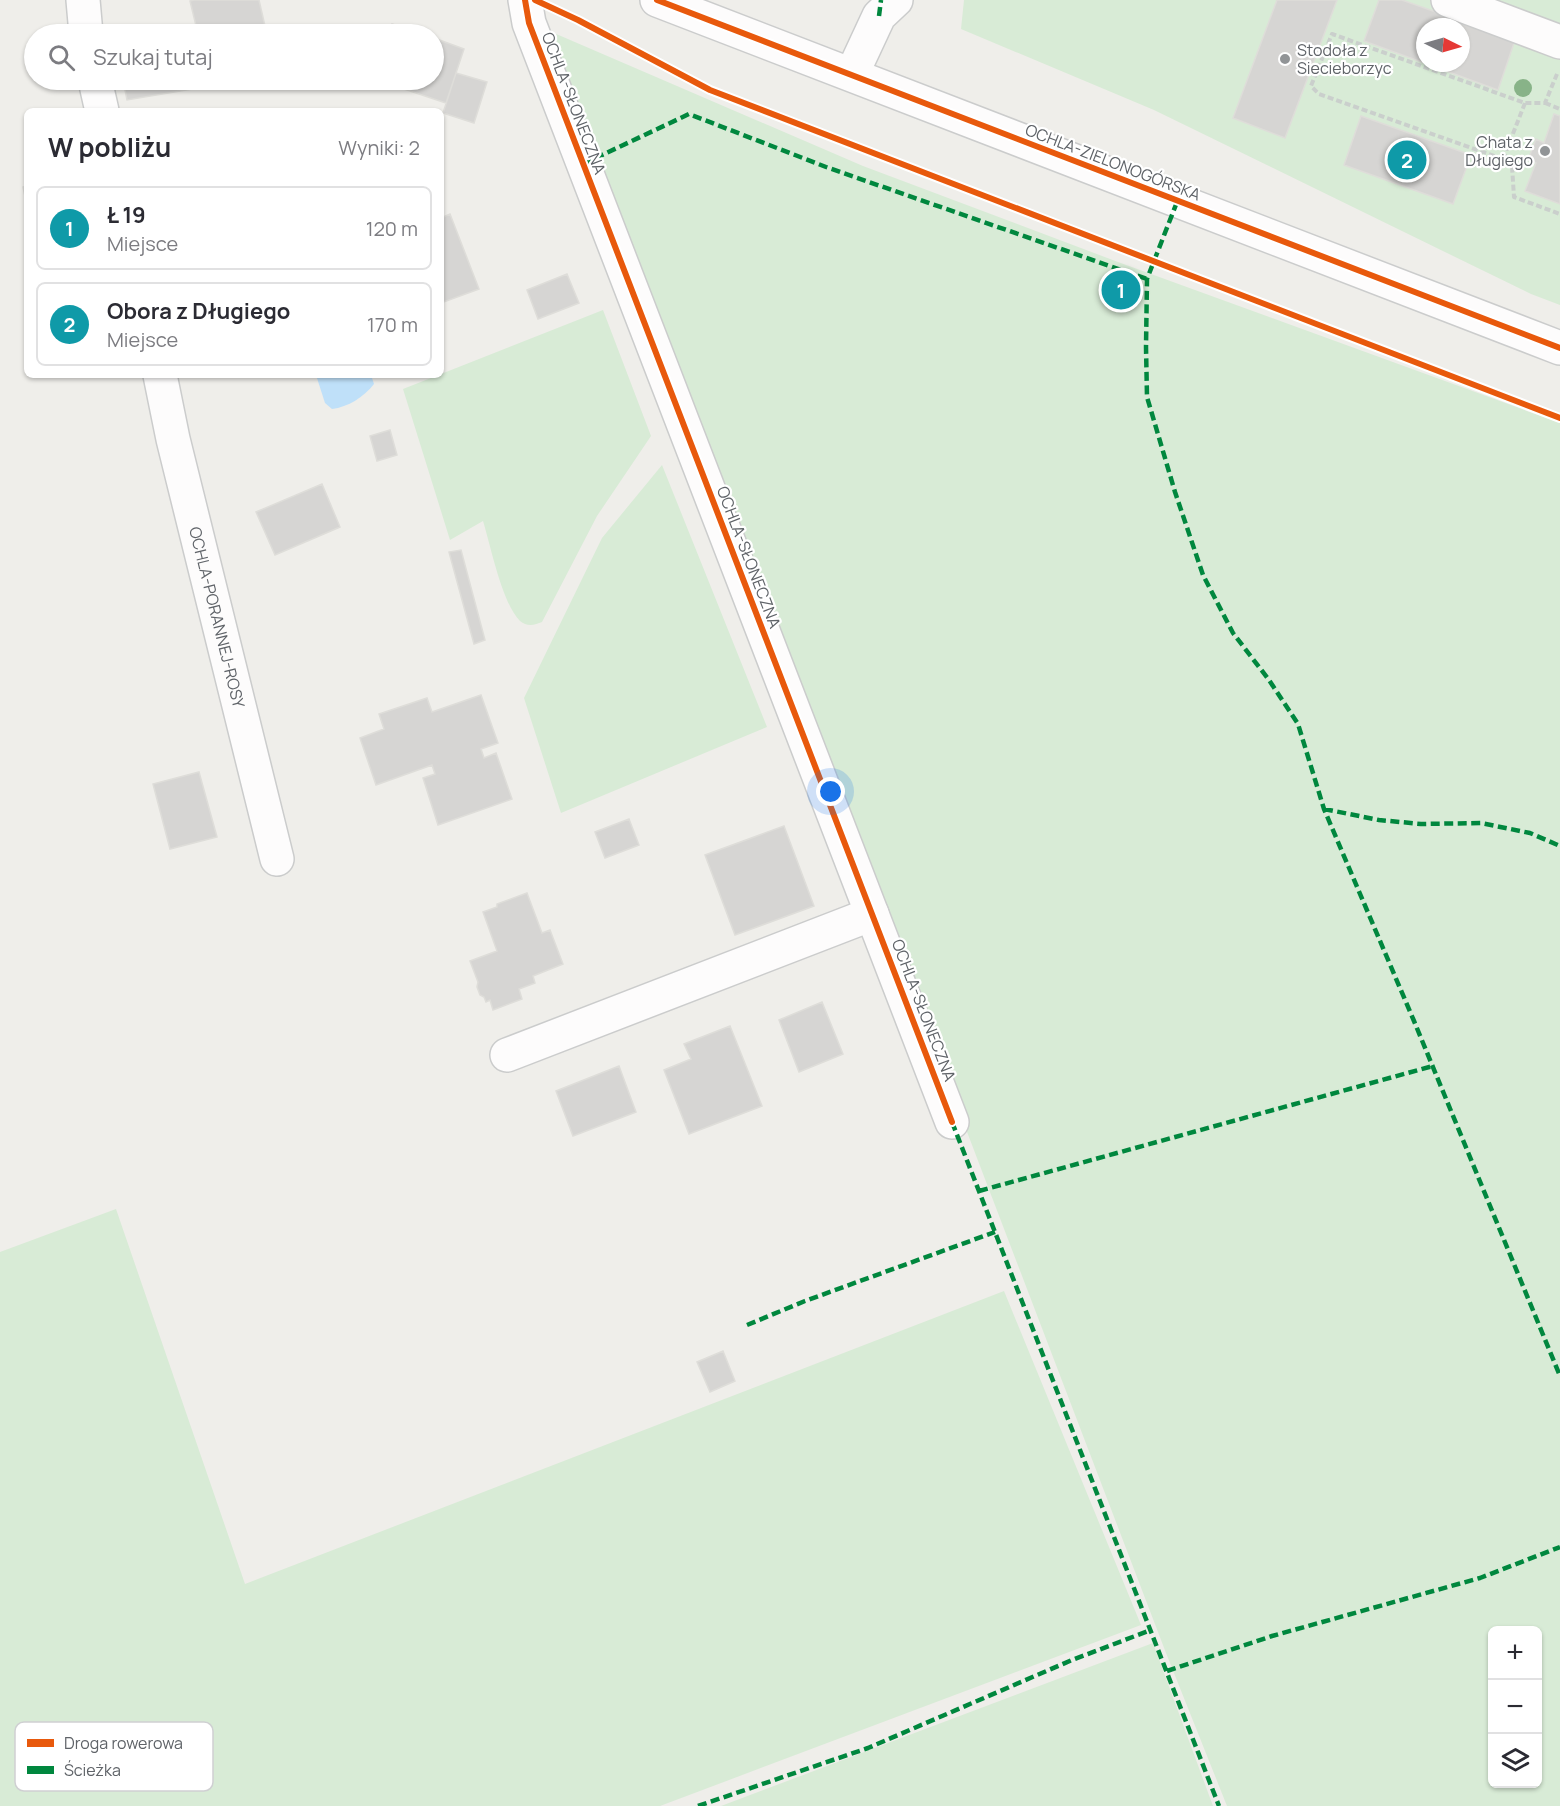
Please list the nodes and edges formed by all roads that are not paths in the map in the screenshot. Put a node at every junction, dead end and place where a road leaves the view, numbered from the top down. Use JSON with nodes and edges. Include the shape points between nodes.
{"nodes":[{"id":1,"x":83,"y":0,"type":"edge"},
{"id":2,"x":525,"y":0,"type":"edge"},
{"id":3,"x":657,"y":0,"type":"edge"},
{"id":4,"x":896,"y":0,"type":"edge"},
{"id":5,"x":1448,"y":0,"type":"edge"},
{"id":6,"x":85,"y":24,"type":"edge"},
{"id":7,"x":1560,"y":42,"type":"edge"},
{"id":8,"x":852,"y":74,"type":"junction"},
{"id":9,"x":97,"y":90,"type":"edge"},
{"id":10,"x":101,"y":108,"type":"edge"},
{"id":11,"x":1560,"y":348,"type":"edge"},
{"id":12,"x":161,"y":378,"type":"edge"},
{"id":13,"x":277,"y":859,"type":"dead end"},
{"id":14,"x":873,"y":914,"type":"junction"},
{"id":15,"x":507,"y":1055,"type":"dead end"},
{"id":16,"x":952,"y":1122,"type":"dead end"}],
"edges":[{"from":1,"to":6,"type":"street"},
{"from":2,"to":14,"type":"street","name":"OCHLA-SŁONECZNA","via":[[528,23]]},
{"from":3,"to":8,"type":"street","name":"OCHLA-ZIELONOGÓRSKA"},
{"from":4,"to":8,"type":"street","via":[[879,16]]},
{"from":5,"to":7,"type":"street"},
{"from":8,"to":11,"type":"street","name":"OCHLA-ZIELONOGÓRSKA"},
{"from":9,"to":10,"type":"street"},
{"from":12,"to":13,"type":"street","name":"OCHLA-PORANNEJ-ROSY"},
{"from":14,"to":15,"type":"street"},
{"from":14,"to":16,"type":"street","name":"OCHLA-SŁONECZNA"}]}
